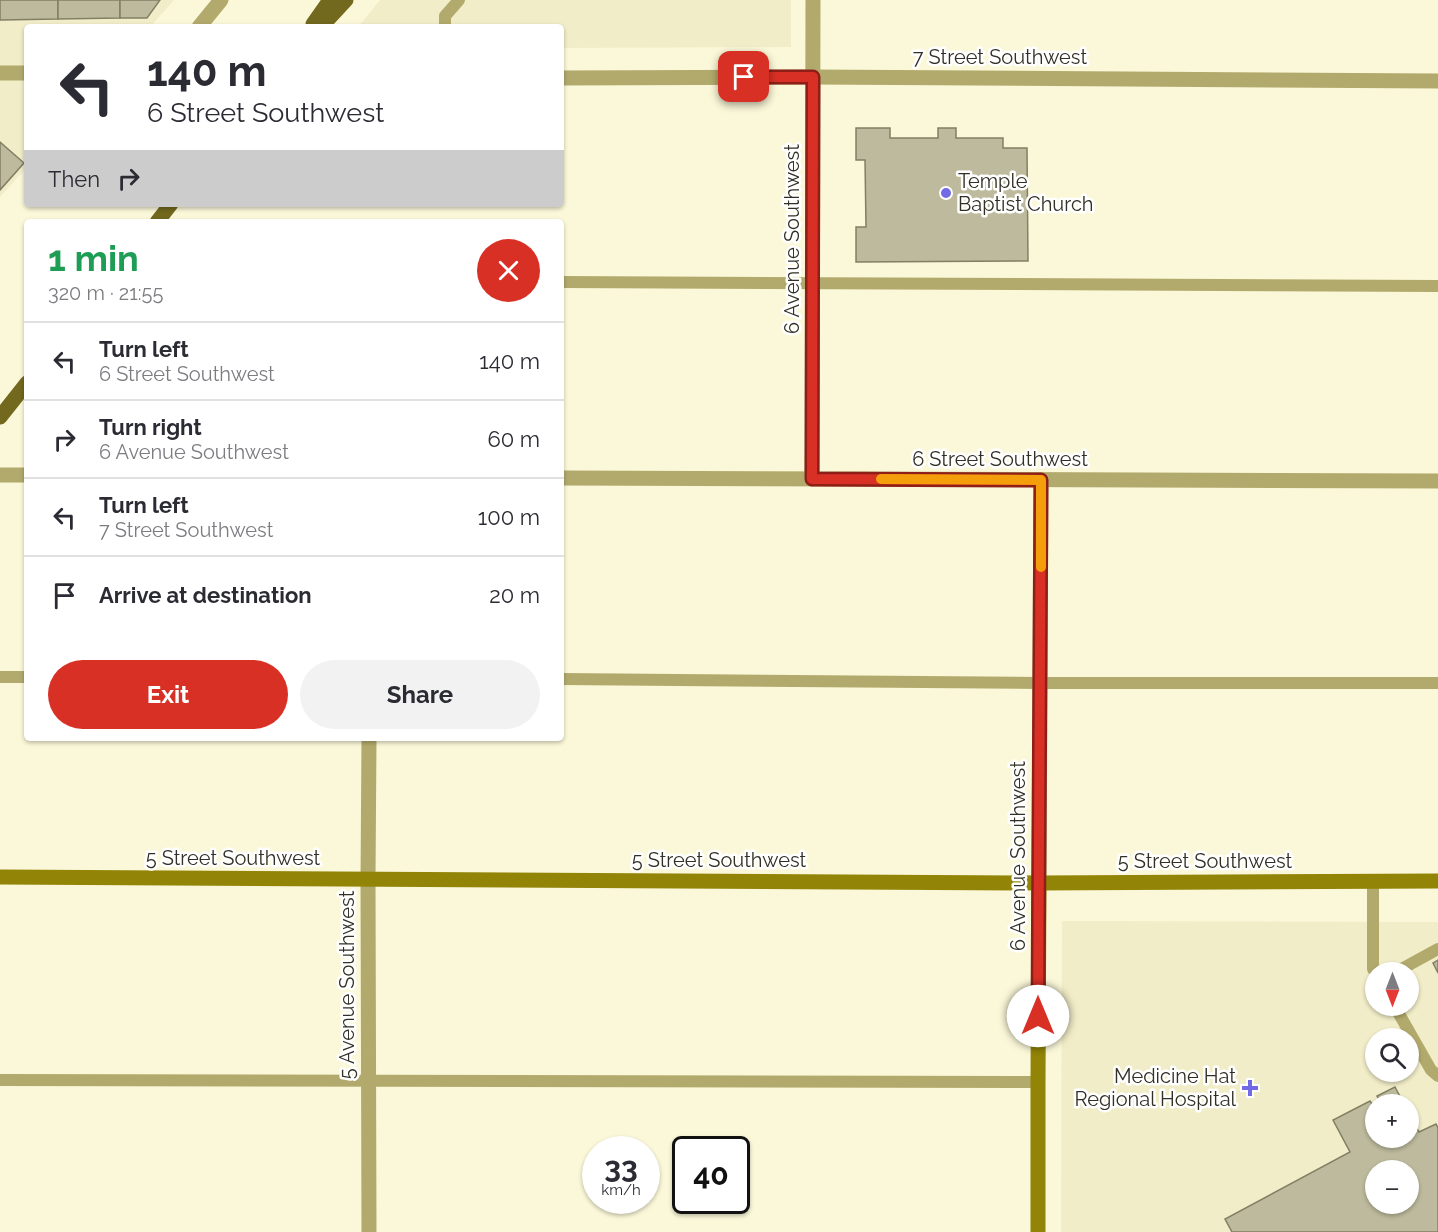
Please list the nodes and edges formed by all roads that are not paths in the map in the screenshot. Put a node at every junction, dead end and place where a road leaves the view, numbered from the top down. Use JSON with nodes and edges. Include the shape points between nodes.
{"nodes":[{"id":1,"x":221,"y":0,"type":"edge"},
{"id":2,"x":330,"y":0,"type":"edge"},
{"id":3,"x":346,"y":0,"type":"edge"},
{"id":4,"x":459,"y":0,"type":"edge"},
{"id":5,"x":813,"y":0,"type":"edge"},
{"id":6,"x":201,"y":24,"type":"edge"},
{"id":7,"x":313,"y":24,"type":"edge"},
{"id":8,"x":324,"y":24,"type":"edge"},
{"id":9,"x":445,"y":24,"type":"edge"},
{"id":10,"x":0,"y":73,"type":"edge"},
{"id":11,"x":24,"y":73,"type":"edge"},
{"id":12,"x":813,"y":77,"type":"junction"},
{"id":13,"x":564,"y":78,"type":"edge"},
{"id":14,"x":1438,"y":81,"type":"edge"},
{"id":15,"x":168,"y":207,"type":"edge"},
{"id":16,"x":158,"y":219,"type":"edge"},
{"id":17,"x":564,"y":282,"type":"edge"},
{"id":18,"x":813,"y":283,"type":"junction"},
{"id":19,"x":1438,"y":286,"type":"edge"},
{"id":20,"x":24,"y":387,"type":"edge"},
{"id":21,"x":0,"y":417,"type":"edge"},
{"id":22,"x":0,"y":475,"type":"edge"},
{"id":23,"x":24,"y":475,"type":"edge"},
{"id":24,"x":564,"y":478,"type":"edge"},
{"id":25,"x":812,"y":479,"type":"junction"},
{"id":26,"x":1041,"y":480,"type":"junction"},
{"id":27,"x":1438,"y":481,"type":"edge"},
{"id":28,"x":0,"y":677,"type":"edge"},
{"id":29,"x":24,"y":677,"type":"edge"},
{"id":30,"x":564,"y":679,"type":"edge"},
{"id":31,"x":1040,"y":683,"type":"junction"},
{"id":32,"x":1438,"y":683,"type":"edge"},
{"id":33,"x":369,"y":741,"type":"edge"},
{"id":34,"x":0,"y":877,"type":"edge"},
{"id":35,"x":368,"y":880,"type":"junction"},
{"id":36,"x":1373,"y":880,"type":"junction"},
{"id":37,"x":1438,"y":880,"type":"edge"},
{"id":38,"x":1039,"y":883,"type":"junction"},
{"id":39,"x":1438,"y":949,"type":"edge"},
{"id":40,"x":1373,"y":962,"type":"edge"},
{"id":41,"x":1414,"y":962,"type":"edge"},
{"id":42,"x":1400,"y":1016,"type":"edge"},
{"id":43,"x":1438,"y":1076,"type":"edge"},
{"id":44,"x":0,"y":1080,"type":"edge"},
{"id":45,"x":369,"y":1080,"type":"junction"},
{"id":46,"x":1038,"y":1082,"type":"junction"},
{"id":47,"x":369,"y":1232,"type":"edge"},
{"id":48,"x":1038,"y":1232,"type":"edge"}],
"edges":[{"from":1,"to":6,"type":"street"},
{"from":2,"to":7,"type":"main road"},
{"from":3,"to":8,"type":"main road"},
{"from":4,"to":9,"type":"lane","via":[[445,16]]},
{"from":5,"to":12,"type":"street","name":"6 Avenue Southwest"},
{"from":10,"to":11,"type":"street"},
{"from":12,"to":13,"type":"street","name":"7 Street Southwest"},
{"from":12,"to":14,"type":"street","name":"7 Street Southwest"},
{"from":12,"to":18,"type":"street","name":"6 Avenue Southwest"},
{"from":15,"to":16,"type":"main road"},
{"from":17,"to":18,"type":"lane"},
{"from":18,"to":19,"type":"lane"},
{"from":18,"to":25,"type":"street","name":"6 Avenue Southwest"},
{"from":20,"to":21,"type":"main road"},
{"from":22,"to":23,"type":"street"},
{"from":24,"to":25,"type":"street","name":"6 Street Southwest"},
{"from":25,"to":26,"type":"street","name":"6 Street Southwest"},
{"from":26,"to":27,"type":"street","name":"6 Street Southwest"},
{"from":26,"to":31,"type":"street","name":"6 Avenue Southwest"},
{"from":28,"to":29,"type":"lane"},
{"from":30,"to":31,"type":"lane"},
{"from":31,"to":32,"type":"lane"},
{"from":31,"to":38,"type":"street","name":"6 Avenue Southwest"},
{"from":33,"to":35,"type":"street","name":"5 Avenue Southwest"},
{"from":34,"to":35,"type":"street","name":"5 Street Southwest"},
{"from":35,"to":38,"type":"street","name":"5 Street Southwest"},
{"from":35,"to":45,"type":"street","name":"5 Avenue Southwest"},
{"from":36,"to":37,"type":"street","name":"5 Street Southwest"},
{"from":36,"to":38,"type":"street","name":"5 Street Southwest"},
{"from":36,"to":40,"type":"lane"},
{"from":38,"to":46,"type":"street","name":"6 Avenue Southwest"},
{"from":39,"to":41,"type":"lane"},
{"from":42,"to":43,"type":"lane"},
{"from":44,"to":45,"type":"lane"},
{"from":45,"to":46,"type":"lane"},
{"from":45,"to":47,"type":"street","name":"5 Avenue Southwest"},
{"from":46,"to":48,"type":"street","name":"6 Avenue Southwest"}]}
